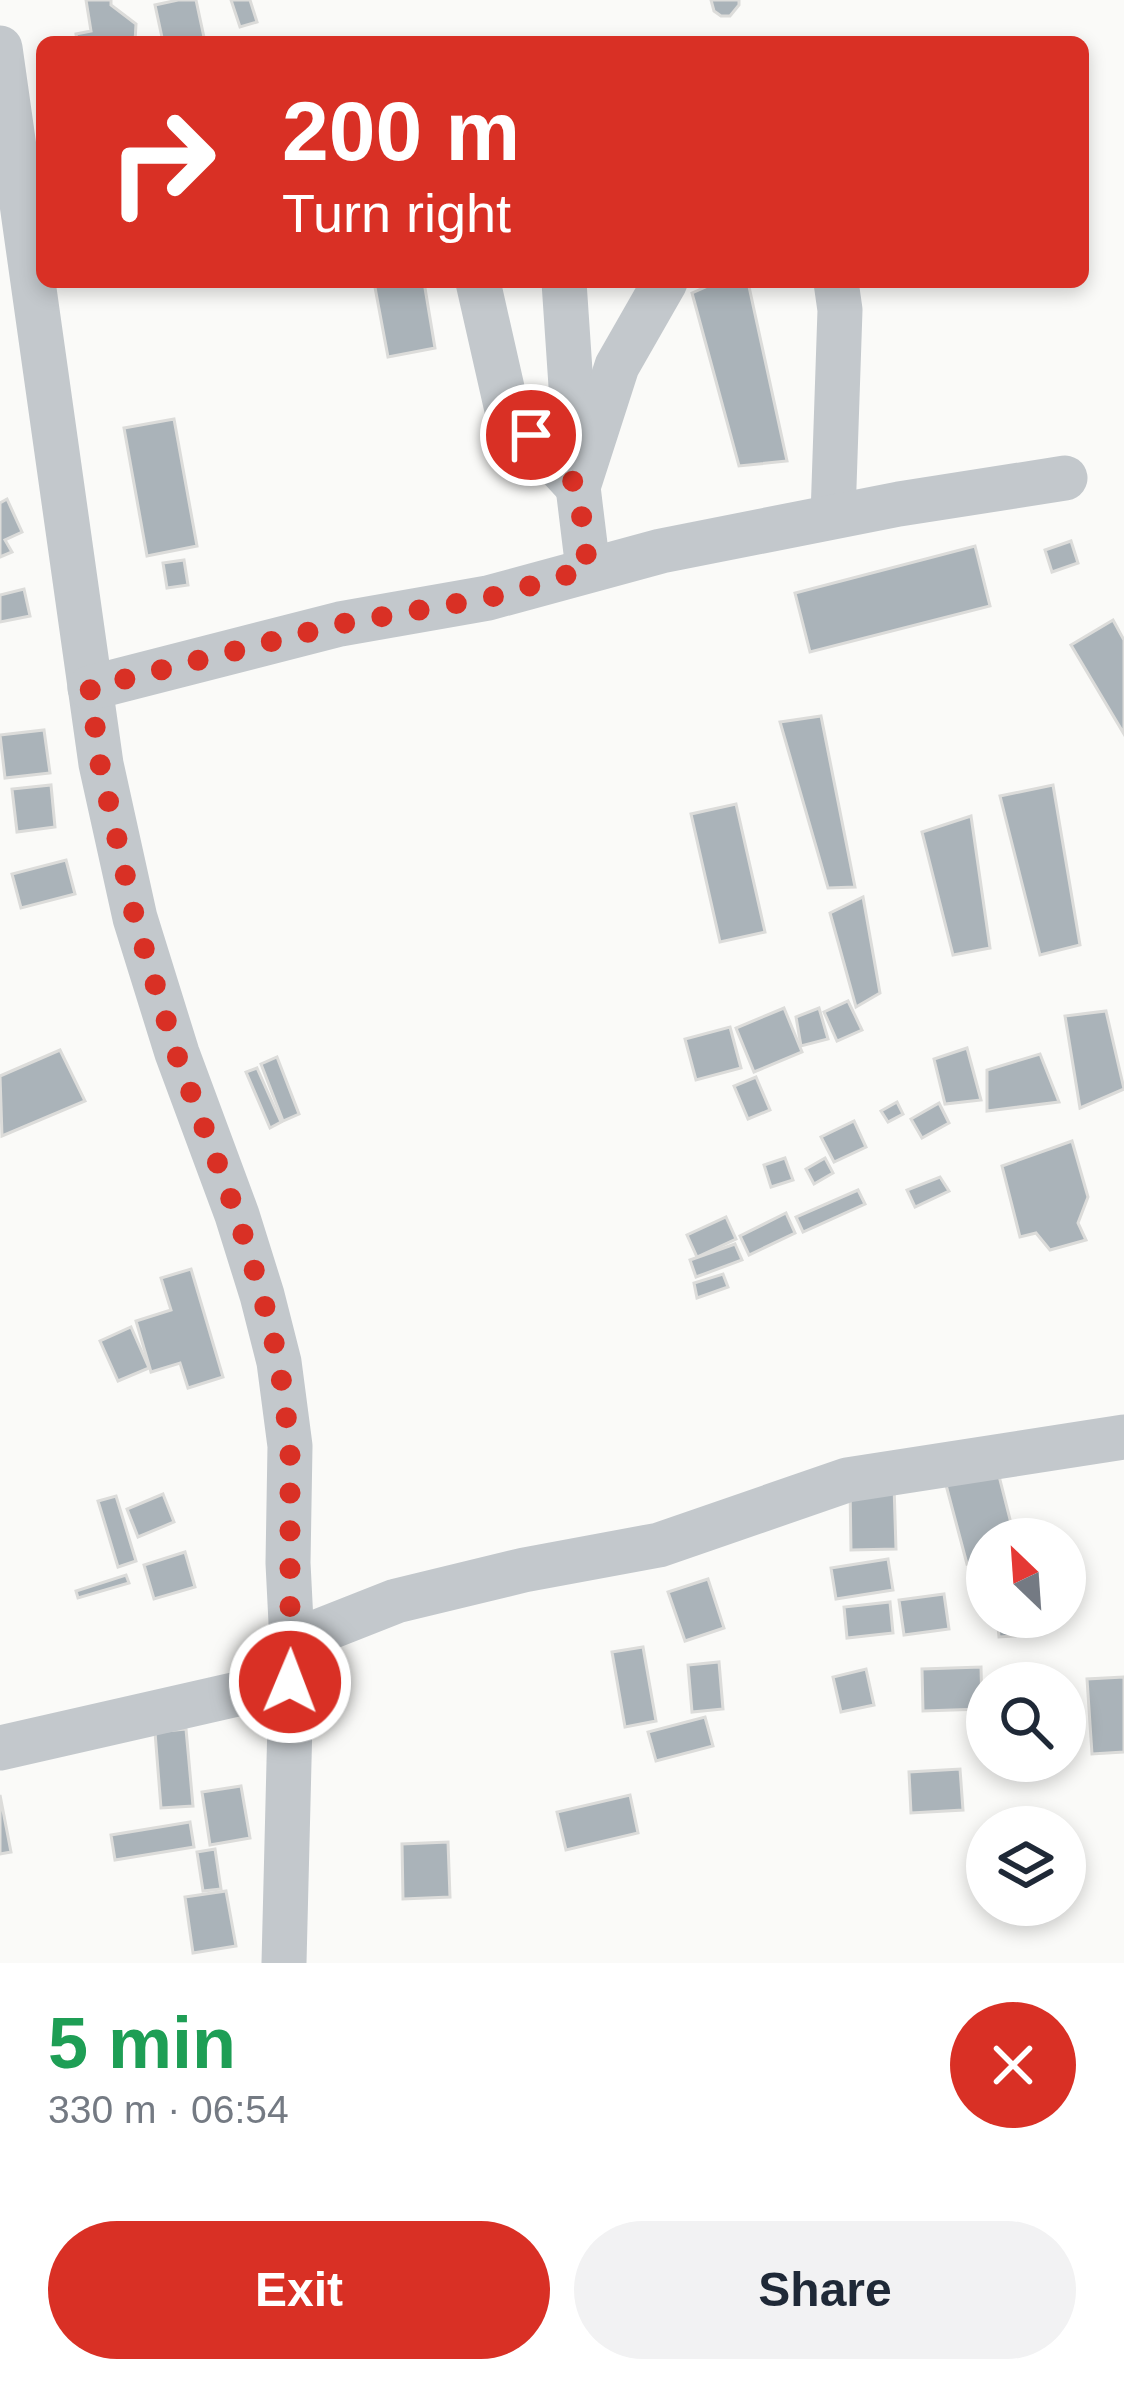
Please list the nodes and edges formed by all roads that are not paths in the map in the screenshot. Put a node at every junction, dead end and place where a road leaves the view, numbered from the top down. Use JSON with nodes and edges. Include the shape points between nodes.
{"nodes":[{"id":1,"x":0,"y":48,"type":"edge"},
{"id":2,"x":479,"y":288,"type":"edge"},
{"id":3,"x":564,"y":288,"type":"edge"},
{"id":4,"x":662,"y":288,"type":"edge"},
{"id":5,"x":837,"y":288,"type":"edge"},
{"id":6,"x":21,"y":340,"type":"edge"},
{"id":7,"x":1065,"y":478,"type":"dead end"},
{"id":8,"x":578,"y":487,"type":"junction"},
{"id":9,"x":832,"y":517,"type":"junction"},
{"id":10,"x":588,"y":569,"type":"junction"},
{"id":11,"x":90,"y":688,"type":"junction"},
{"id":12,"x":1124,"y":1437,"type":"edge"},
{"id":13,"x":291,"y":1662,"type":"junction"},
{"id":14,"x":0,"y":1748,"type":"edge"},
{"id":15,"x":284,"y":1963,"type":"edge"}],
"edges":[{"from":1,"to":6,"type":"street"},
{"from":2,"to":8,"type":"street","via":[[507,410]]},
{"from":3,"to":8,"type":"street"},
{"from":4,"to":8,"type":"street","via":[[617,366]]},
{"from":5,"to":9,"type":"street"},
{"from":6,"to":11,"type":"street"},
{"from":7,"to":9,"type":"street"},
{"from":8,"to":10,"type":"street"},
{"from":9,"to":10,"type":"street"},
{"from":10,"to":11,"type":"street"},
{"from":11,"to":13,"type":"street","via":[[135,918],[279,1362],[290,1446]]},
{"from":12,"to":13,"type":"street","via":[[847,1480],[659,1545],[396,1600]]},
{"from":13,"to":14,"type":"street"},
{"from":13,"to":15,"type":"street"}]}
